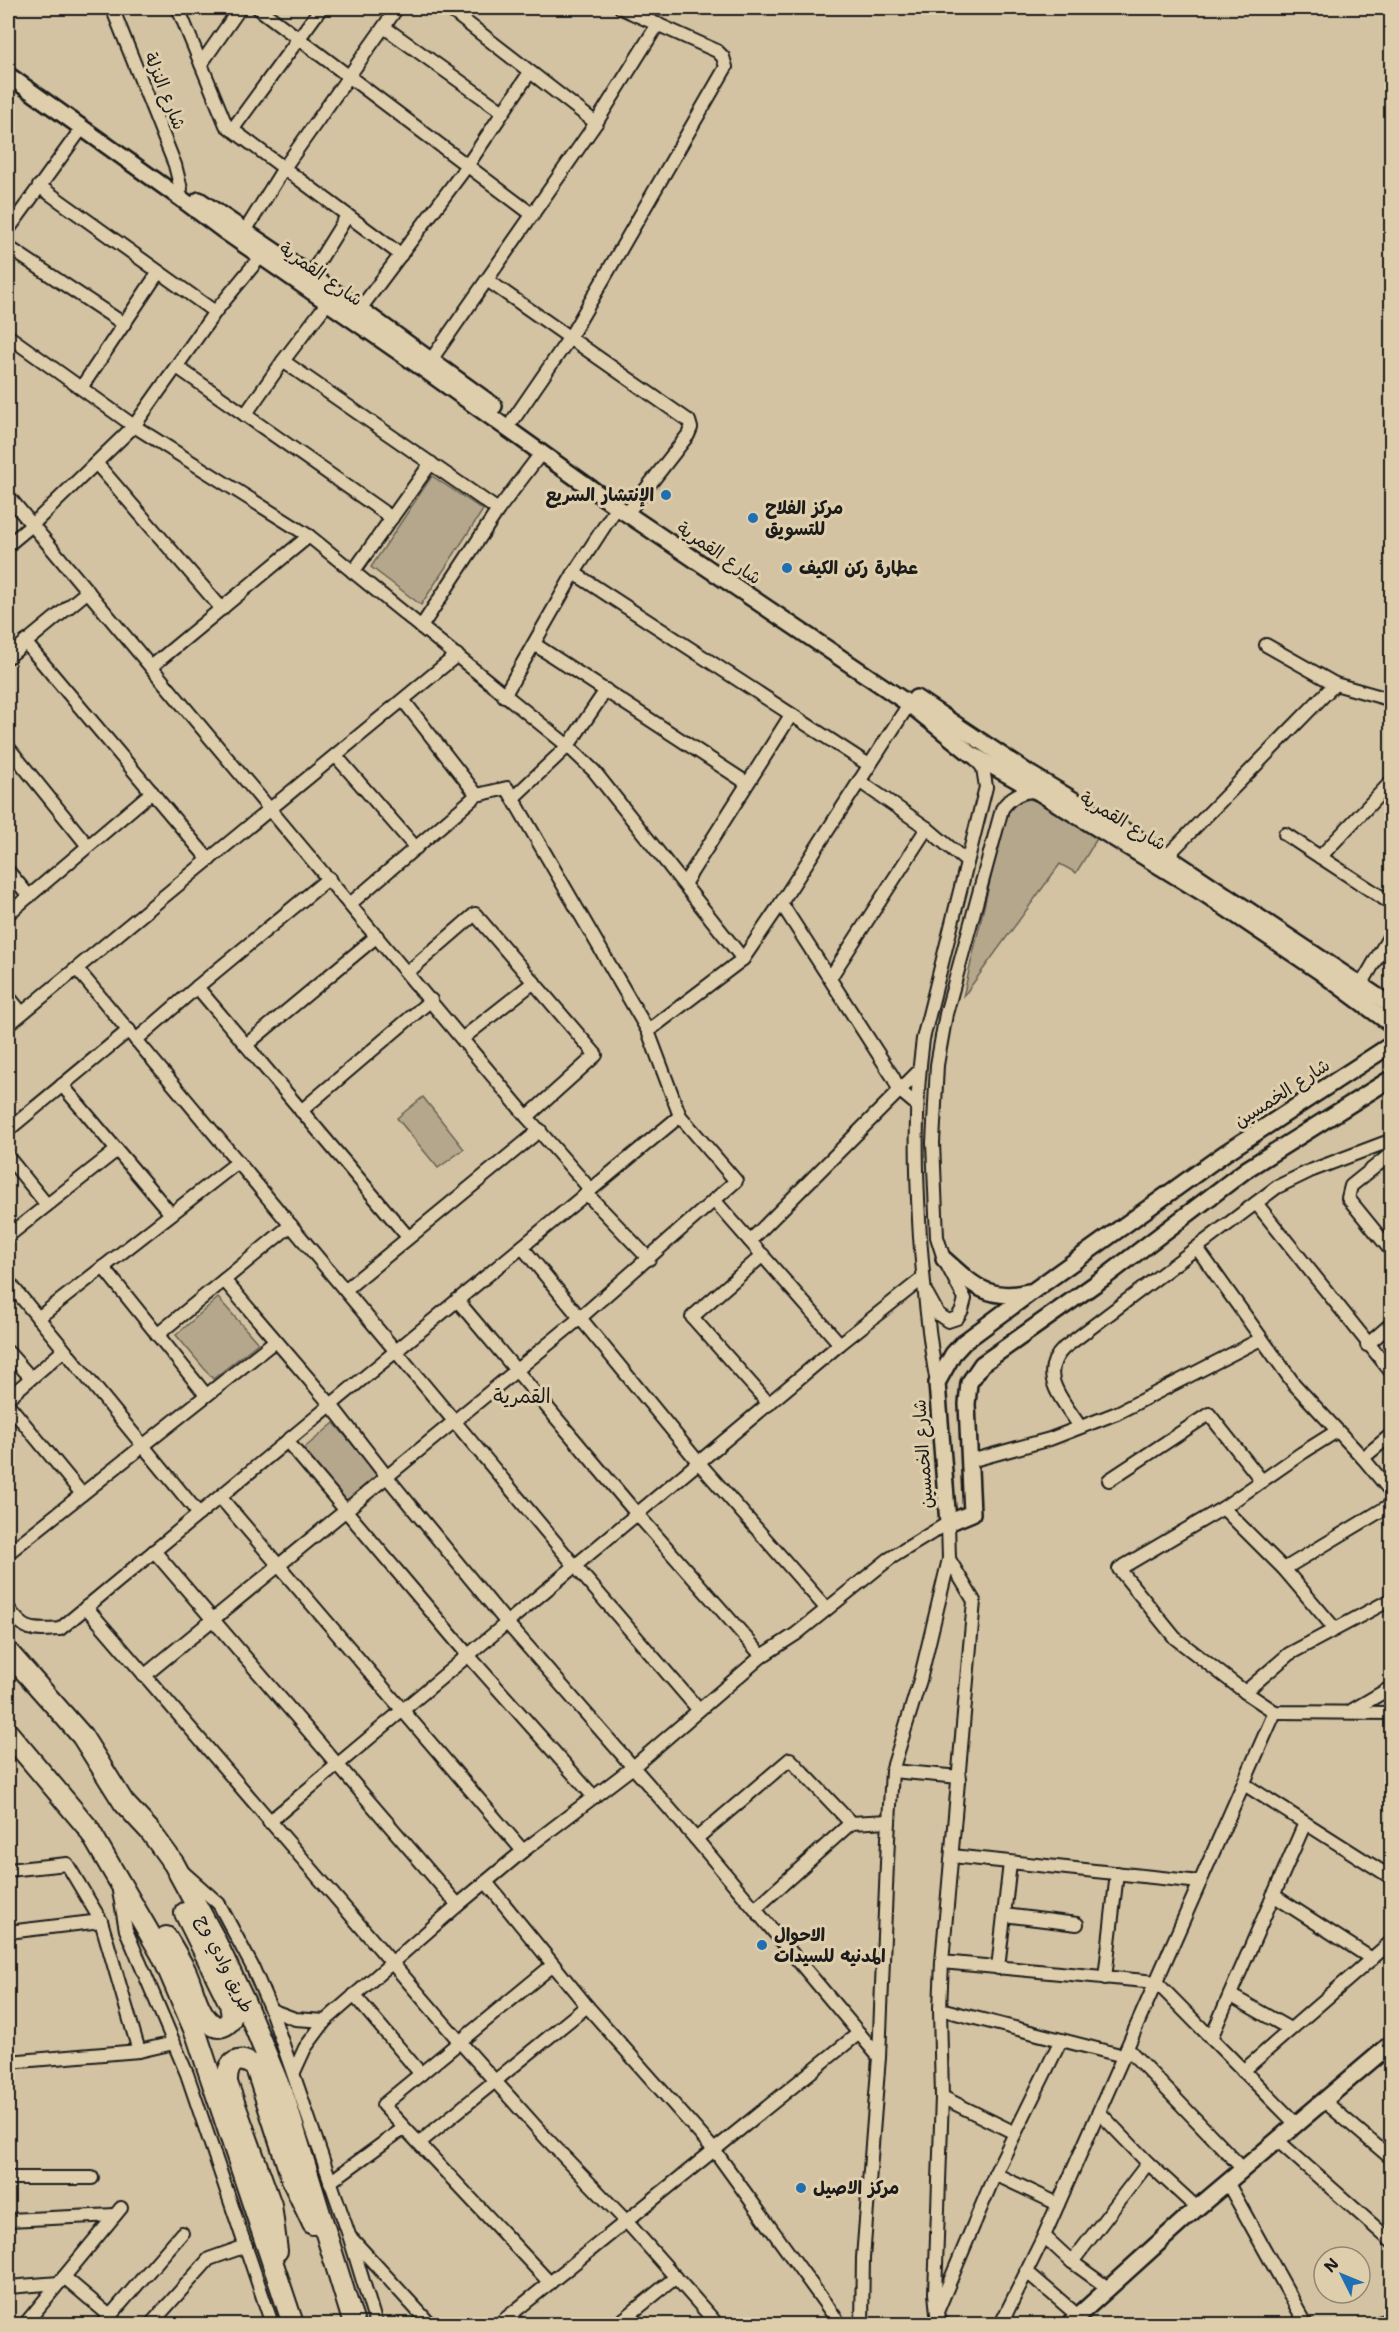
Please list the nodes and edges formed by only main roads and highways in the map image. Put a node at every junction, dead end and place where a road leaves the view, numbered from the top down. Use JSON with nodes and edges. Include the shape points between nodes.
{"nodes":[{"id":1,"x":8,"y":1652,"type":"edge"},
{"id":2,"x":8,"y":1732,"type":"edge"},
{"id":3,"x":124,"y":1803,"type":"junction"},
{"id":4,"x":88,"y":1828,"type":"junction"},
{"id":5,"x":339,"y":2275,"type":"junction"},
{"id":6,"x":283,"y":2294,"type":"junction"},
{"id":7,"x":293,"y":2325,"type":"edge"},
{"id":8,"x":354,"y":2325,"type":"edge"}],
"edges":[{"from":1,"to":3,"type":"main road","name":"طريق وادي وج","via":[[82,1736]]},
{"from":2,"to":4,"type":"main road"},
{"from":3,"to":4,"type":"main road","via":[[230,2004],[232,2015],[222,2027],[211,2024],[204,2014],[154,1915]]},
{"from":3,"to":5,"type":"main road","name":"طريق وادي وج","via":[[174,1864],[245,2003],[285,2100]]},
{"from":4,"to":6,"type":"main road","via":[[162,1954],[197,2036]]},
{"from":5,"to":6,"type":"main road","via":[[292,2182],[256,2068],[243,2060],[236,2062],[229,2067],[227,2083],[271,2205]]},
{"from":5,"to":8,"type":"main road","name":"طريق وادي وج"},
{"from":6,"to":7,"type":"main road"}]}
